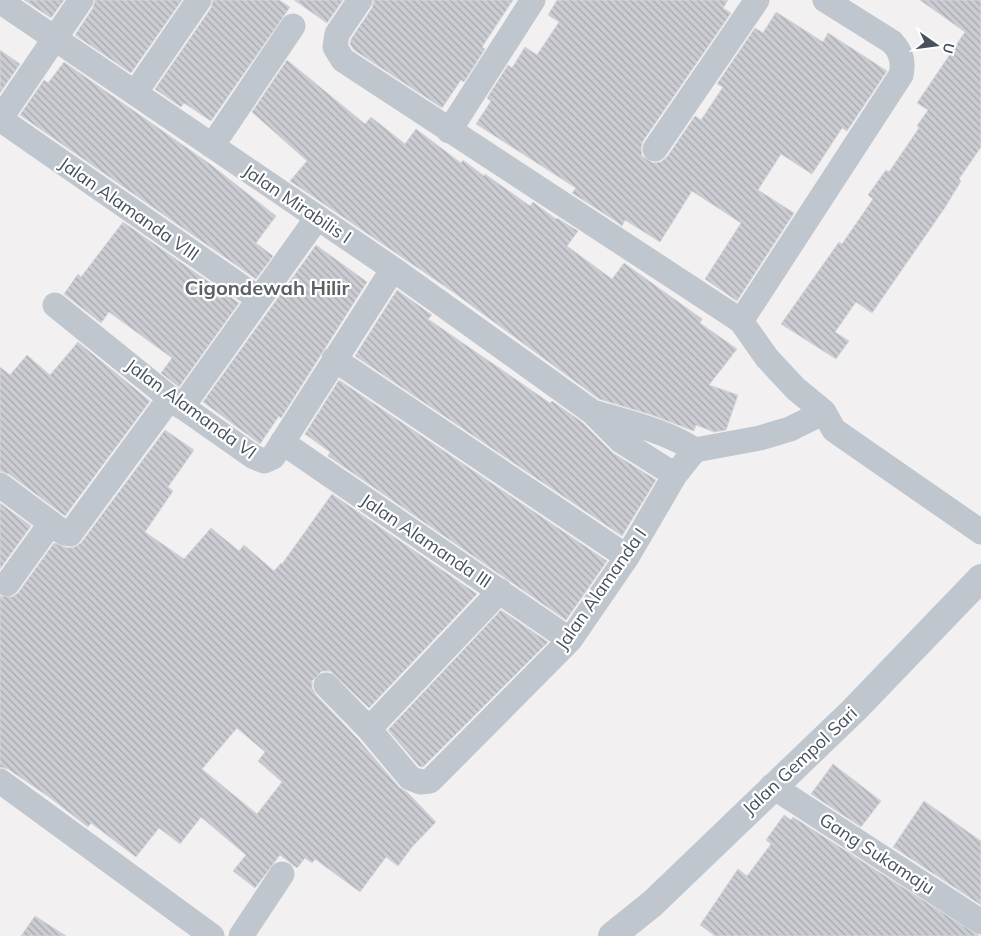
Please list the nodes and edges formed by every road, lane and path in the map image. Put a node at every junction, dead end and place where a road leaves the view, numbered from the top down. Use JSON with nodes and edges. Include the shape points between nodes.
{"nodes":[{"id":1,"x":0,"y":0,"type":"edge"},
{"id":2,"x":82,"y":0,"type":"edge"},
{"id":3,"x":199,"y":0,"type":"edge"},
{"id":4,"x":360,"y":0,"type":"edge"},
{"id":5,"x":533,"y":0,"type":"edge"},
{"id":6,"x":757,"y":0,"type":"edge"},
{"id":7,"x":825,"y":0,"type":"edge"},
{"id":8,"x":293,"y":26,"type":"dead end"},
{"id":9,"x":54,"y":36,"type":"junction"},
{"id":10,"x":135,"y":93,"type":"junction"},
{"id":11,"x":0,"y":119,"type":"edge"},
{"id":12,"x":449,"y":131,"type":"junction"},
{"id":13,"x":212,"y":146,"type":"junction"},
{"id":14,"x":656,"y":149,"type":"dead end"},
{"id":15,"x":317,"y":218,"type":"junction"},
{"id":16,"x":393,"y":269,"type":"junction"},
{"id":17,"x":259,"y":298,"type":"junction"},
{"id":18,"x":55,"y":305,"type":"dead end"},
{"id":19,"x":741,"y":321,"type":"junction"},
{"id":20,"x":334,"y":359,"type":"junction"},
{"id":21,"x":176,"y":402,"type":"junction"},
{"id":22,"x":592,"y":412,"type":"junction"},
{"id":23,"x":824,"y":412,"type":"junction"},
{"id":24,"x":282,"y":442,"type":"junction"},
{"id":25,"x":695,"y":450,"type":"junction"},
{"id":26,"x":675,"y":475,"type":"junction"},
{"id":27,"x":0,"y":485,"type":"edge"},
{"id":28,"x":981,"y":513,"type":"edge"},
{"id":29,"x":51,"y":523,"type":"junction"},
{"id":30,"x":981,"y":532,"type":"edge"},
{"id":31,"x":627,"y":557,"type":"junction"},
{"id":32,"x":981,"y":578,"type":"edge"},
{"id":33,"x":7,"y":584,"type":"dead end"},
{"id":34,"x":500,"y":592,"type":"junction"},
{"id":35,"x":570,"y":640,"type":"junction"},
{"id":36,"x":326,"y":685,"type":"dead end"},
{"id":37,"x":369,"y":730,"type":"junction"},
{"id":38,"x":0,"y":780,"type":"edge"},
{"id":39,"x":772,"y":786,"type":"junction"},
{"id":40,"x":282,"y":874,"type":"dead end"},
{"id":41,"x":981,"y":922,"type":"edge"},
{"id":42,"x":212,"y":936,"type":"edge"},
{"id":43,"x":241,"y":936,"type":"edge"},
{"id":44,"x":612,"y":936,"type":"edge"}],
"edges":[{"from":1,"to":9,"type":"street","name":"Jalan Mirabilis I"},
{"from":2,"to":9,"type":"street"},
{"from":3,"to":10,"type":"street"},
{"from":4,"to":12,"type":"street","via":[[337,34],[335,47],[343,60]]},
{"from":5,"to":12,"type":"street"},
{"from":6,"to":14,"type":"street"},
{"from":7,"to":19,"type":"street","via":[[892,42],[903,63],[901,74]]},
{"from":8,"to":13,"type":"street"},
{"from":9,"to":10,"type":"street","name":"Jalan Mirabilis I"},
{"from":9,"to":11,"type":"street"},
{"from":10,"to":13,"type":"street","name":"Jalan Mirabilis I"},
{"from":11,"to":17,"type":"street","name":"Jalan Alamanda VIII"},
{"from":12,"to":19,"type":"street"},
{"from":13,"to":15,"type":"street","name":"Jalan Mirabilis I"},
{"from":15,"to":16,"type":"street","name":"Jalan Mirabilis I"},
{"from":15,"to":17,"type":"street"},
{"from":16,"to":20,"type":"street","name":"Jalan Alamanda VI"},
{"from":16,"to":22,"type":"street","name":"Jalan Mirabilis I"},
{"from":17,"to":21,"type":"street"},
{"from":18,"to":21,"type":"street","name":"Jalan Alamanda VI"},
{"from":19,"to":23,"type":"street","via":[[767,358],[796,389]]},
{"from":20,"to":24,"type":"street","name":"Jalan Alamanda VI"},
{"from":20,"to":31,"type":"street"},
{"from":21,"to":24,"type":"street","name":"Jalan Alamanda VI","via":[[264,461],[273,457]]},
{"from":21,"to":29,"type":"street","via":[[73,532],[64,533]]},
{"from":22,"to":25,"type":"street","name":"Jalan Mirabilis I","via":[[662,433]]},
{"from":22,"to":26,"type":"street","name":"Jalan Mirabilis I","via":[[621,441]]},
{"from":23,"to":25,"type":"street","via":[[790,429],[760,438]]},
{"from":23,"to":28,"type":"street","via":[[844,418]]},
{"from":23,"to":30,"type":"street","via":[[834,430]]},
{"from":24,"to":34,"type":"street","name":"Jalan Alamanda III"},
{"from":25,"to":26,"type":"street","name":"Jalan Alamanda I"},
{"from":26,"to":31,"type":"street","name":"Jalan Alamanda I"},
{"from":27,"to":29,"type":"street"},
{"from":29,"to":33,"type":"street"},
{"from":31,"to":35,"type":"street","name":"Jalan Alamanda I"},
{"from":32,"to":39,"type":"street","name":"Jalan Gempol Sari","via":[[866,698]]},
{"from":34,"to":35,"type":"street","name":"Jalan Alamanda III"},
{"from":34,"to":37,"type":"street"},
{"from":35,"to":37,"type":"street","name":"Jalan Alamanda I","via":[[430,781],[410,778]]},
{"from":36,"to":37,"type":"street"},
{"from":38,"to":42,"type":"street"},
{"from":39,"to":41,"type":"street","name":"Gang Sukamaju"},
{"from":39,"to":44,"type":"street","name":"Jalan Gempol Sari","via":[[653,902]]},
{"from":40,"to":43,"type":"street"}]}
